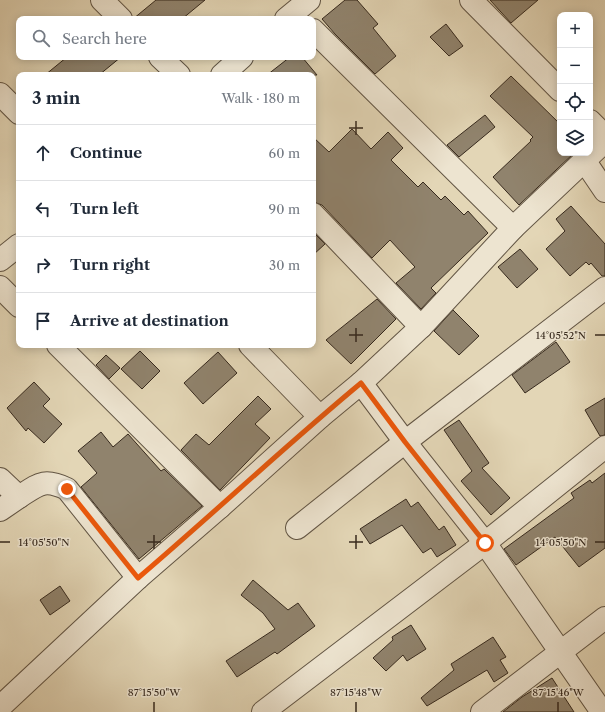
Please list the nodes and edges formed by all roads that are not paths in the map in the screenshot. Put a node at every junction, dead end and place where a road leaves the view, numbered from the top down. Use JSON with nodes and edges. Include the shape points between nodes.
{"nodes":[{"id":1,"x":102,"y":0,"type":"edge"},
{"id":2,"x":471,"y":0,"type":"edge"},
{"id":3,"x":118,"y":16,"type":"edge"},
{"id":4,"x":316,"y":33,"type":"edge"},
{"id":5,"x":163,"y":60,"type":"edge"},
{"id":6,"x":239,"y":60,"type":"edge"},
{"id":7,"x":176,"y":72,"type":"edge"},
{"id":8,"x":225,"y":72,"type":"edge"},
{"id":9,"x":557,"y":87,"type":"edge"},
{"id":10,"x":0,"y":94,"type":"edge"},
{"id":11,"x":16,"y":110,"type":"edge"},
{"id":12,"x":593,"y":123,"type":"edge"},
{"id":13,"x":605,"y":136,"type":"edge"},
{"id":14,"x":605,"y":141,"type":"edge"},
{"id":15,"x":584,"y":160,"type":"junction"},
{"id":16,"x":605,"y":191,"type":"edge"},
{"id":17,"x":316,"y":217,"type":"edge"},
{"id":18,"x":513,"y":228,"type":"junction"},
{"id":19,"x":16,"y":247,"type":"edge"},
{"id":20,"x":0,"y":260,"type":"edge"},
{"id":21,"x":0,"y":287,"type":"edge"},
{"id":22,"x":605,"y":288,"type":"edge"},
{"id":23,"x":16,"y":303,"type":"edge"},
{"id":24,"x":421,"y":327,"type":"junction"},
{"id":25,"x":61,"y":348,"type":"edge"},
{"id":26,"x":253,"y":348,"type":"edge"},
{"id":27,"x":361,"y":383,"type":"junction"},
{"id":28,"x":320,"y":417,"type":"junction"},
{"id":29,"x":405,"y":442,"type":"junction"},
{"id":30,"x":605,"y":447,"type":"edge"},
{"id":31,"x":0,"y":479,"type":"edge"},
{"id":32,"x":18,"y":497,"type":"junction"},
{"id":33,"x":220,"y":507,"type":"junction"},
{"id":34,"x":0,"y":510,"type":"edge"},
{"id":35,"x":297,"y":528,"type":"dead end"},
{"id":36,"x":485,"y":543,"type":"junction"},
{"id":37,"x":138,"y":578,"type":"junction"},
{"id":38,"x":605,"y":618,"type":"edge"},
{"id":39,"x":561,"y":651,"type":"junction"},
{"id":40,"x":0,"y":707,"type":"edge"},
{"id":41,"x":263,"y":712,"type":"edge"},
{"id":42,"x":482,"y":712,"type":"edge"},
{"id":43,"x":602,"y":712,"type":"edge"}],
"edges":[{"from":1,"to":3,"type":"street"},
{"from":2,"to":9,"type":"street"},
{"from":4,"to":18,"type":"street"},
{"from":5,"to":7,"type":"street"},
{"from":6,"to":8,"type":"street"},
{"from":10,"to":11,"type":"street"},
{"from":12,"to":13,"type":"street"},
{"from":14,"to":15,"type":"street"},
{"from":15,"to":16,"type":"street"},
{"from":15,"to":18,"type":"street"},
{"from":17,"to":24,"type":"street"},
{"from":18,"to":24,"type":"street"},
{"from":19,"to":20,"type":"street"},
{"from":21,"to":23,"type":"street"},
{"from":22,"to":29,"type":"street"},
{"from":24,"to":27,"type":"street"},
{"from":25,"to":33,"type":"street"},
{"from":26,"to":28,"type":"street"},
{"from":27,"to":28,"type":"street"},
{"from":27,"to":29,"type":"street"},
{"from":28,"to":33,"type":"street"},
{"from":29,"to":35,"type":"street"},
{"from":29,"to":36,"type":"street"},
{"from":30,"to":36,"type":"street"},
{"from":31,"to":32,"type":"street"},
{"from":32,"to":34,"type":"street"},
{"from":32,"to":37,"type":"street","via":[[41,482],[54,482],[67,489]]},
{"from":33,"to":37,"type":"street"},
{"from":36,"to":39,"type":"street"},
{"from":36,"to":41,"type":"street"},
{"from":37,"to":40,"type":"street"},
{"from":38,"to":39,"type":"street"},
{"from":39,"to":42,"type":"street"},
{"from":39,"to":43,"type":"street"}]}
